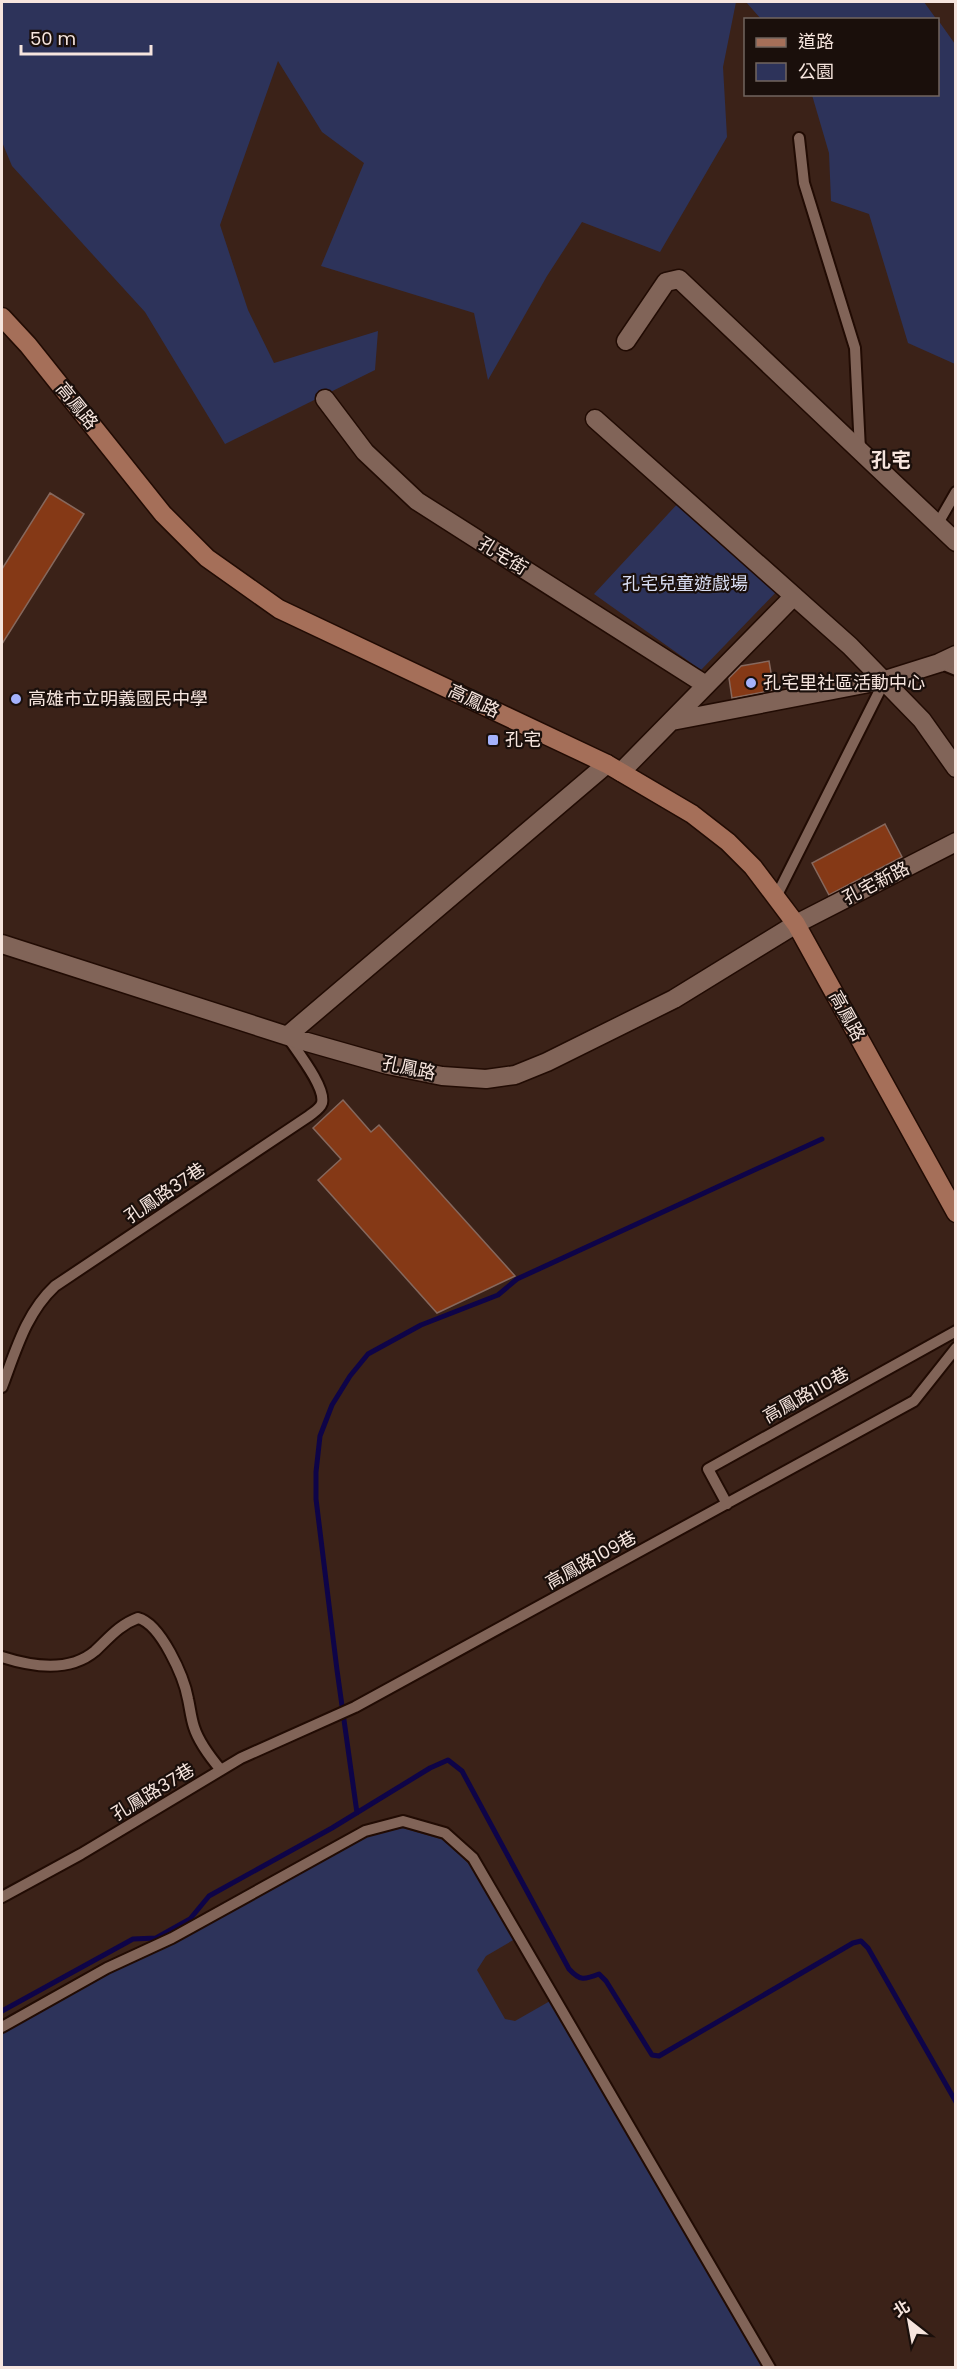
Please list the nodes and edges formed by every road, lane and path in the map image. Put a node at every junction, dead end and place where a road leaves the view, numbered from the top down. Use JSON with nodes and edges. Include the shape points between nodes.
{"nodes":[{"id":1,"x":799,"y":138,"type":"dead end"},
{"id":2,"x":2,"y":317,"type":"edge"},
{"id":3,"x":626,"y":340,"type":"dead end"},
{"id":4,"x":325,"y":399,"type":"dead end"},
{"id":5,"x":595,"y":419,"type":"dead end"},
{"id":6,"x":860,"y":454,"type":"junction"},
{"id":7,"x":956,"y":492,"type":"edge"},
{"id":8,"x":937,"y":525,"type":"junction"},
{"id":9,"x":956,"y":542,"type":"edge"},
{"id":10,"x":794,"y":596,"type":"junction"},
{"id":11,"x":950,"y":663,"type":"edge"},
{"id":12,"x":885,"y":680,"type":"junction"},
{"id":13,"x":706,"y":685,"type":"junction"},
{"id":14,"x":672,"y":720,"type":"junction"},
{"id":15,"x":614,"y":768,"type":"junction"},
{"id":16,"x":956,"y":768,"type":"edge"},
{"id":17,"x":956,"y":842,"type":"edge"},
{"id":18,"x":776,"y":897,"type":"junction"},
{"id":19,"x":796,"y":924,"type":"junction"},
{"id":20,"x":2,"y":944,"type":"edge"},
{"id":21,"x":287,"y":1036,"type":"junction"},
{"id":22,"x":956,"y":1213,"type":"edge"},
{"id":23,"x":956,"y":1331,"type":"edge"},
{"id":24,"x":956,"y":1348,"type":"edge"},
{"id":25,"x":2,"y":1387,"type":"edge"},
{"id":26,"x":728,"y":1504,"type":"junction"},
{"id":27,"x":2,"y":1657,"type":"edge"},
{"id":28,"x":221,"y":1770,"type":"junction"},
{"id":29,"x":2,"y":1897,"type":"edge"},
{"id":30,"x":2,"y":2027,"type":"edge"},
{"id":31,"x":770,"y":2367,"type":"edge"}],
"edges":[{"from":1,"to":6,"type":"lane","via":[[804,183],[855,348]]},
{"from":2,"to":15,"type":"street","name":"高鳳路","via":[[163,514],[207,558],[241,584],[279,609]]},
{"from":3,"to":6,"type":"street","via":[[666,282],[679,279]]},
{"from":4,"to":13,"type":"street","name":"孔宅街","via":[[365,452],[417,501]]},
{"from":5,"to":10,"type":"street"},
{"from":6,"to":8,"type":"street"},
{"from":7,"to":8,"type":"lane"},
{"from":8,"to":9,"type":"street"},
{"from":10,"to":12,"type":"street"},
{"from":10,"to":13,"type":"street"},
{"from":11,"to":12,"type":"street"},
{"from":12,"to":14,"type":"street"},
{"from":12,"to":16,"type":"street","via":[[922,720]]},
{"from":12,"to":18,"type":"lane"},
{"from":13,"to":14,"type":"street"},
{"from":14,"to":15,"type":"street"},
{"from":15,"to":18,"type":"street","name":"高鳳路","via":[[692,814],[728,842]]},
{"from":15,"to":21,"type":"street"},
{"from":17,"to":19,"type":"street","name":"孔宅新路"},
{"from":18,"to":19,"type":"street","name":"高鳳路"},
{"from":19,"to":21,"type":"street","name":"孔鳳路","via":[[674,999],[515,1075],[486,1079],[442,1076]]},
{"from":19,"to":22,"type":"street","name":"高鳳路"},
{"from":20,"to":21,"type":"street","name":"孔鳳路"},
{"from":21,"to":25,"type":"lane","name":"孔鳳路37巷","via":[[320,1088],[321,1106],[40,1299]]},
{"from":23,"to":26,"type":"lane","name":"高鳳路110巷","via":[[708,1469]]},
{"from":24,"to":26,"type":"lane","name":"高鳳路109巷","via":[[915,1401]]},
{"from":26,"to":28,"type":"lane","name":"高鳳路109巷","via":[[355,1707]]},
{"from":27,"to":28,"type":"lane","name":"孔鳳路37巷","via":[[42,1666],[75,1662],[93,1652],[114,1630],[138,1618],[145,1620],[176,1663],[194,1727]]},
{"from":28,"to":29,"type":"lane","name":"孔鳳路37巷"},
{"from":30,"to":31,"type":"lane","via":[[365,1831],[403,1821],[445,1833],[473,1858]]}]}
